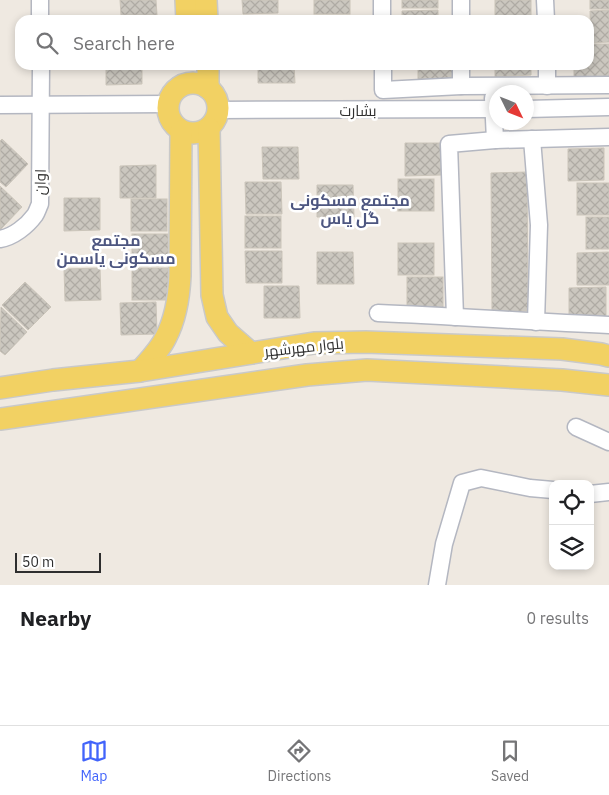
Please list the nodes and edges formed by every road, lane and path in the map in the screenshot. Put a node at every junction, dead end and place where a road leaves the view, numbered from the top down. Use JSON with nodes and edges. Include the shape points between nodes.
{"nodes":[{"id":1,"x":40,"y":0,"type":"edge"},
{"id":2,"x":186,"y":0,"type":"edge"},
{"id":3,"x":206,"y":0,"type":"edge"},
{"id":4,"x":382,"y":0,"type":"edge"},
{"id":5,"x":461,"y":0,"type":"edge"},
{"id":6,"x":545,"y":0,"type":"edge"},
{"id":7,"x":40,"y":15,"type":"edge"},
{"id":8,"x":187,"y":15,"type":"edge"},
{"id":9,"x":207,"y":15,"type":"edge"},
{"id":10,"x":382,"y":15,"type":"edge"},
{"id":11,"x":461,"y":15,"type":"edge"},
{"id":12,"x":546,"y":15,"type":"edge"},
{"id":13,"x":41,"y":70,"type":"edge"},
{"id":14,"x":383,"y":70,"type":"edge"},
{"id":15,"x":461,"y":70,"type":"edge"},
{"id":16,"x":547,"y":70,"type":"edge"},
{"id":17,"x":195,"y":79,"type":"edge"},
{"id":18,"x":609,"y":85,"type":"edge"},
{"id":19,"x":461,"y":86,"type":"junction"},
{"id":20,"x":489,"y":86,"type":"edge"},
{"id":21,"x":534,"y":86,"type":"edge"},
{"id":22,"x":547,"y":86,"type":"junction"},
{"id":23,"x":0,"y":104,"type":"edge"},
{"id":24,"x":169,"y":104,"type":"junction"},
{"id":25,"x":41,"y":105,"type":"junction"},
{"id":26,"x":609,"y":107,"type":"edge"},
{"id":27,"x":489,"y":109,"type":"edge"},
{"id":28,"x":534,"y":109,"type":"edge"},
{"id":29,"x":214,"y":119,"type":"junction"},
{"id":30,"x":495,"y":130,"type":"edge"},
{"id":31,"x":181,"y":131,"type":"junction"},
{"id":32,"x":609,"y":137,"type":"edge"},
{"id":33,"x":532,"y":139,"type":"junction"},
{"id":34,"x":495,"y":140,"type":"junction"},
{"id":35,"x":0,"y":239,"type":"edge"},
{"id":36,"x":378,"y":313,"type":"dead end"},
{"id":37,"x":455,"y":316,"type":"junction"},
{"id":38,"x":536,"y":322,"type":"junction"},
{"id":39,"x":609,"y":326,"type":"edge"},
{"id":40,"x":366,"y":342,"type":"junction"},
{"id":41,"x":251,"y":353,"type":"junction"},
{"id":42,"x":609,"y":356,"type":"edge"},
{"id":43,"x":367,"y":370,"type":"junction"},
{"id":44,"x":140,"y":371,"type":"junction"},
{"id":45,"x":609,"y":384,"type":"edge"},
{"id":46,"x":0,"y":388,"type":"edge"},
{"id":47,"x":0,"y":419,"type":"edge"},
{"id":48,"x":576,"y":427,"type":"dead end"},
{"id":49,"x":609,"y":442,"type":"edge"},
{"id":50,"x":549,"y":490,"type":"edge"},
{"id":51,"x":609,"y":492,"type":"edge"},
{"id":52,"x":594,"y":494,"type":"edge"},
{"id":53,"x":437,"y":585,"type":"edge"}],
"edges":[{"from":1,"to":7,"type":"street"},
{"from":2,"to":8,"type":"main road"},
{"from":3,"to":9,"type":"main road"},
{"from":4,"to":10,"type":"street"},
{"from":5,"to":11,"type":"street"},
{"from":6,"to":12,"type":"street"},
{"from":13,"to":25,"type":"street","name":"اوان"},
{"from":14,"to":19,"type":"street","via":[[383,90]]},
{"from":15,"to":19,"type":"street"},
{"from":16,"to":22,"type":"street"},
{"from":17,"to":24,"type":"main road","via":[[176,90]]},
{"from":17,"to":29,"type":"main road","via":[[216,98]]},
{"from":18,"to":22,"type":"street"},
{"from":19,"to":20,"type":"street"},
{"from":21,"to":22,"type":"street"},
{"from":23,"to":25,"type":"street"},
{"from":24,"to":25,"type":"street"},
{"from":24,"to":31,"type":"main road","via":[[170,119]]},
{"from":25,"to":35,"type":"street","name":"اوان","via":[[40,204],[26,225]]},
{"from":26,"to":28,"type":"street"},
{"from":27,"to":29,"type":"street","name":"بشارت"},
{"from":29,"to":31,"type":"main road","via":[[203,132]]},
{"from":29,"to":41,"type":"main road","via":[[212,295],[218,317],[228,333]]},
{"from":30,"to":34,"type":"street"},
{"from":31,"to":44,"type":"main road","via":[[179,294],[166,337]]},
{"from":32,"to":33,"type":"street"},
{"from":33,"to":34,"type":"street"},
{"from":33,"to":38,"type":"street","via":[[539,225]]},
{"from":34,"to":37,"type":"street","via":[[449,144]]},
{"from":36,"to":37,"type":"street"},
{"from":37,"to":38,"type":"street"},
{"from":38,"to":39,"type":"street"},
{"from":40,"to":41,"type":"main road","name":"بلوار مهرشهر","via":[[314,343]]},
{"from":40,"to":42,"type":"main road","name":"بلوار مهرشهر","via":[[562,349]]},
{"from":40,"to":43,"type":"street","via":[[370,358]]},
{"from":41,"to":44,"type":"main road","name":"بلوار مهرشهر"},
{"from":43,"to":45,"type":"main road","name":"بلوار مهرشهر"},
{"from":43,"to":47,"type":"main road","name":"بلوار مهرشهر","via":[[307,374]]},
{"from":44,"to":46,"type":"main road","name":"بلوار مهرشهر"},
{"from":48,"to":49,"type":"street"},
{"from":50,"to":53,"type":"street","via":[[481,478],[462,483],[444,544]]},
{"from":51,"to":52,"type":"street"}]}
